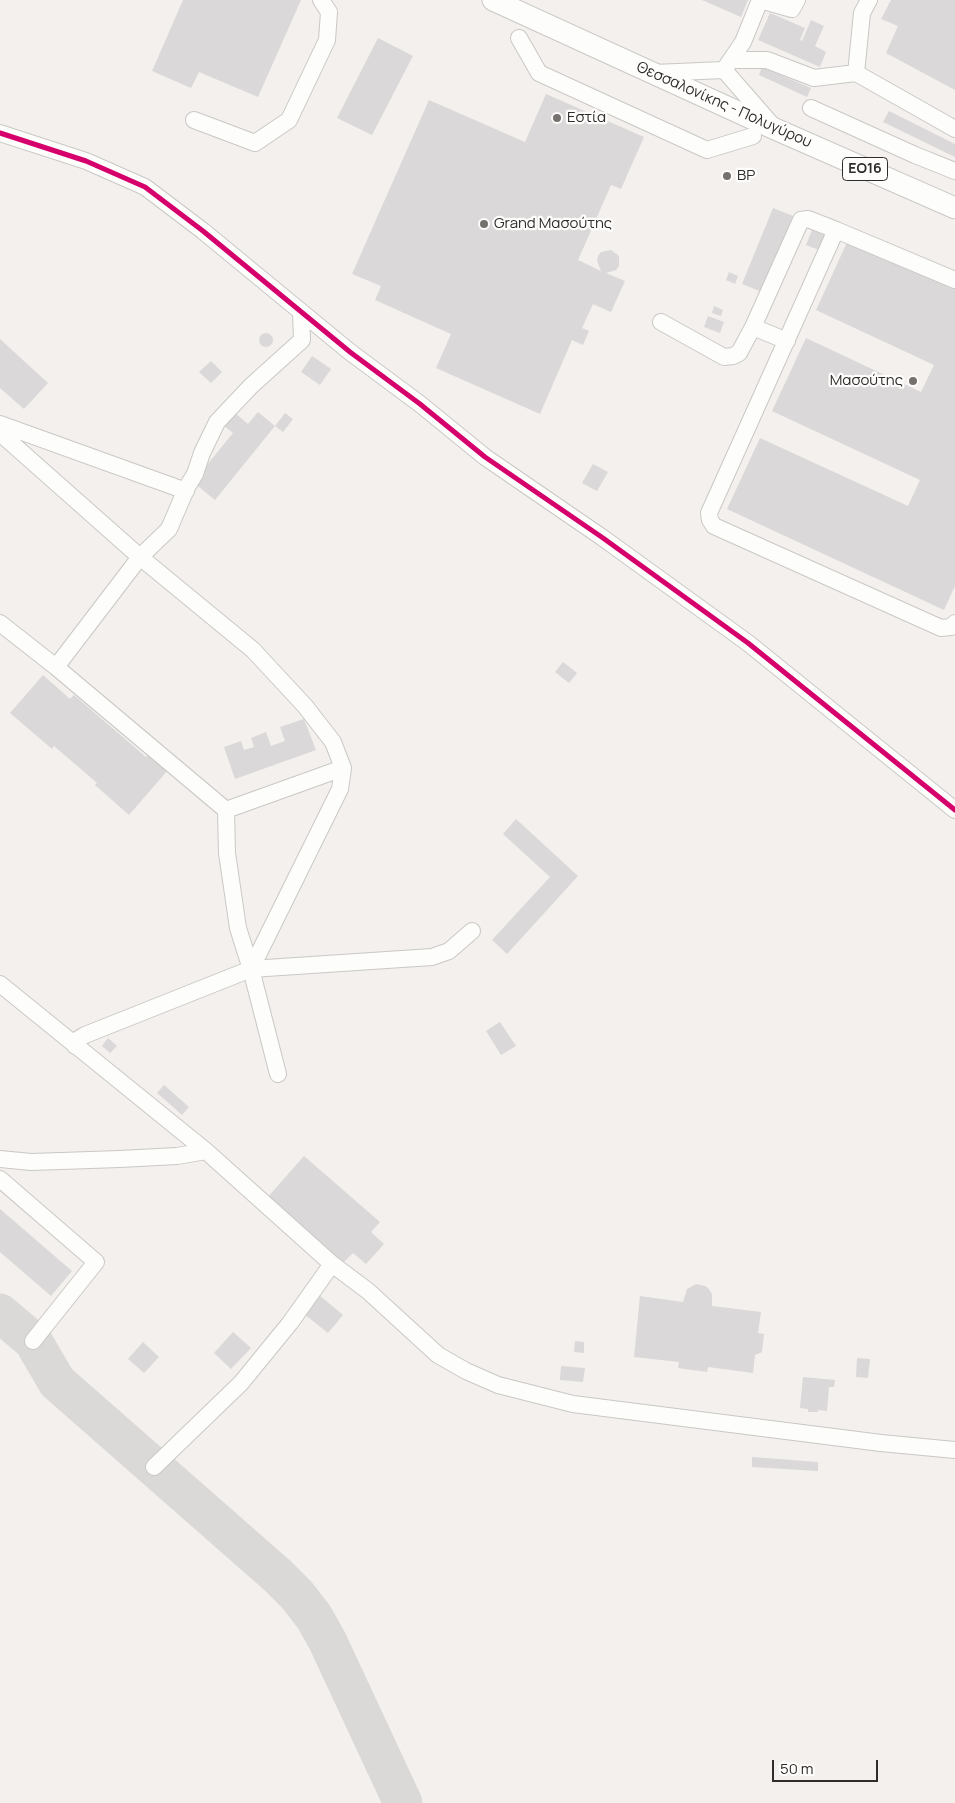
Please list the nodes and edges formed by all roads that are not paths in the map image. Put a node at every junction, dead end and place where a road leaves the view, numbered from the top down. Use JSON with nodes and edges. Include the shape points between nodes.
{"nodes":[{"id":1,"x":321,"y":0,"type":"edge"},
{"id":2,"x":493,"y":0,"type":"edge"},
{"id":3,"x":797,"y":0,"type":"edge"},
{"id":4,"x":869,"y":0,"type":"edge"},
{"id":5,"x":519,"y":38,"type":"dead end"},
{"id":6,"x":728,"y":65,"type":"junction"},
{"id":7,"x":652,"y":73,"type":"junction"},
{"id":8,"x":856,"y":73,"type":"junction"},
{"id":9,"x":811,"y":108,"type":"dead end"},
{"id":10,"x":194,"y":120,"type":"dead end"},
{"id":11,"x":775,"y":129,"type":"junction"},
{"id":12,"x":955,"y":129,"type":"edge"},
{"id":13,"x":0,"y":133,"type":"edge"},
{"id":14,"x":753,"y":136,"type":"dead end"},
{"id":15,"x":955,"y":170,"type":"edge"},
{"id":16,"x":955,"y":208,"type":"edge"},
{"id":17,"x":836,"y":230,"type":"junction"},
{"id":18,"x":955,"y":280,"type":"edge"},
{"id":19,"x":301,"y":313,"type":"junction"},
{"id":20,"x":661,"y":322,"type":"dead end"},
{"id":21,"x":753,"y":327,"type":"junction"},
{"id":22,"x":787,"y":341,"type":"junction"},
{"id":23,"x":0,"y":424,"type":"edge"},
{"id":24,"x":0,"y":433,"type":"edge"},
{"id":25,"x":186,"y":490,"type":"junction"},
{"id":26,"x":140,"y":557,"type":"junction"},
{"id":27,"x":0,"y":623,"type":"edge"},
{"id":28,"x":955,"y":623,"type":"edge"},
{"id":29,"x":56,"y":667,"type":"junction"},
{"id":30,"x":343,"y":768,"type":"junction"},
{"id":31,"x":226,"y":810,"type":"junction"},
{"id":32,"x":955,"y":810,"type":"edge"},
{"id":33,"x":472,"y":931,"type":"dead end"},
{"id":34,"x":251,"y":970,"type":"junction"},
{"id":35,"x":0,"y":984,"type":"edge"},
{"id":36,"x":75,"y":1046,"type":"junction"},
{"id":37,"x":278,"y":1074,"type":"dead end"},
{"id":38,"x":206,"y":1151,"type":"junction"},
{"id":39,"x":0,"y":1159,"type":"edge"},
{"id":40,"x":0,"y":1178,"type":"edge"},
{"id":41,"x":332,"y":1264,"type":"junction"},
{"id":42,"x":33,"y":1341,"type":"dead end"},
{"id":43,"x":955,"y":1450,"type":"edge"},
{"id":44,"x":154,"y":1467,"type":"dead end"}],
"edges":[{"from":1,"to":10,"type":"street","via":[[329,12],[327,40],[289,120],[255,143]]},
{"from":2,"to":7,"type":"main road","name":"Θεσσαλονίκης - Πολυγύρου","number":"ΕΟ16"},
{"from":3,"to":6,"type":"street","via":[[792,9],[760,0],[743,42]]},
{"from":4,"to":8,"type":"street","via":[[862,13]]},
{"from":5,"to":14,"type":"street","via":[[539,73],[707,150]]},
{"from":6,"to":7,"type":"street"},
{"from":6,"to":8,"type":"street","via":[[767,60],[814,78]]},
{"from":6,"to":11,"type":"street"},
{"from":7,"to":11,"type":"main road","name":"Θεσσαλονίκης - Πολυγύρου","number":"ΕΟ16"},
{"from":8,"to":12,"type":"street"},
{"from":9,"to":15,"type":"street"},
{"from":11,"to":16,"type":"main road","name":"Θεσσαλονίκης - Πολυγύρου","number":"ΕΟ16"},
{"from":13,"to":19,"type":"street","via":[[86,161],[145,187]]},
{"from":17,"to":18,"type":"street"},
{"from":17,"to":21,"type":"street","via":[[808,219],[801,220]]},
{"from":17,"to":22,"type":"street"},
{"from":19,"to":25,"type":"street","via":[[302,340],[217,422]]},
{"from":19,"to":32,"type":"street","via":[[485,457],[748,643]]},
{"from":20,"to":21,"type":"street","via":[[724,357],[739,353]]},
{"from":21,"to":22,"type":"street"},
{"from":22,"to":28,"type":"street","via":[[709,513],[710,520],[714,526],[941,628]]},
{"from":23,"to":25,"type":"street"},
{"from":24,"to":26,"type":"street"},
{"from":25,"to":26,"type":"street","via":[[169,529]]},
{"from":26,"to":29,"type":"street"},
{"from":26,"to":30,"type":"street","via":[[253,650],[333,742]]},
{"from":27,"to":29,"type":"street"},
{"from":29,"to":31,"type":"street"},
{"from":30,"to":31,"type":"street"},
{"from":30,"to":34,"type":"street","via":[[340,789]]},
{"from":31,"to":34,"type":"street","via":[[227,853],[237,919]]},
{"from":33,"to":34,"type":"street","via":[[449,951],[432,957]]},
{"from":34,"to":36,"type":"street","via":[[85,1035],[77,1040]]},
{"from":34,"to":37,"type":"street"},
{"from":35,"to":36,"type":"street"},
{"from":36,"to":38,"type":"street"},
{"from":38,"to":39,"type":"street","via":[[120,1159],[31,1162]]},
{"from":38,"to":41,"type":"street"},
{"from":40,"to":42,"type":"street","via":[[96,1262]]},
{"from":41,"to":43,"type":"street","via":[[368,1291],[438,1355],[498,1385],[573,1404]]},
{"from":41,"to":44,"type":"street","via":[[241,1383]]}]}
